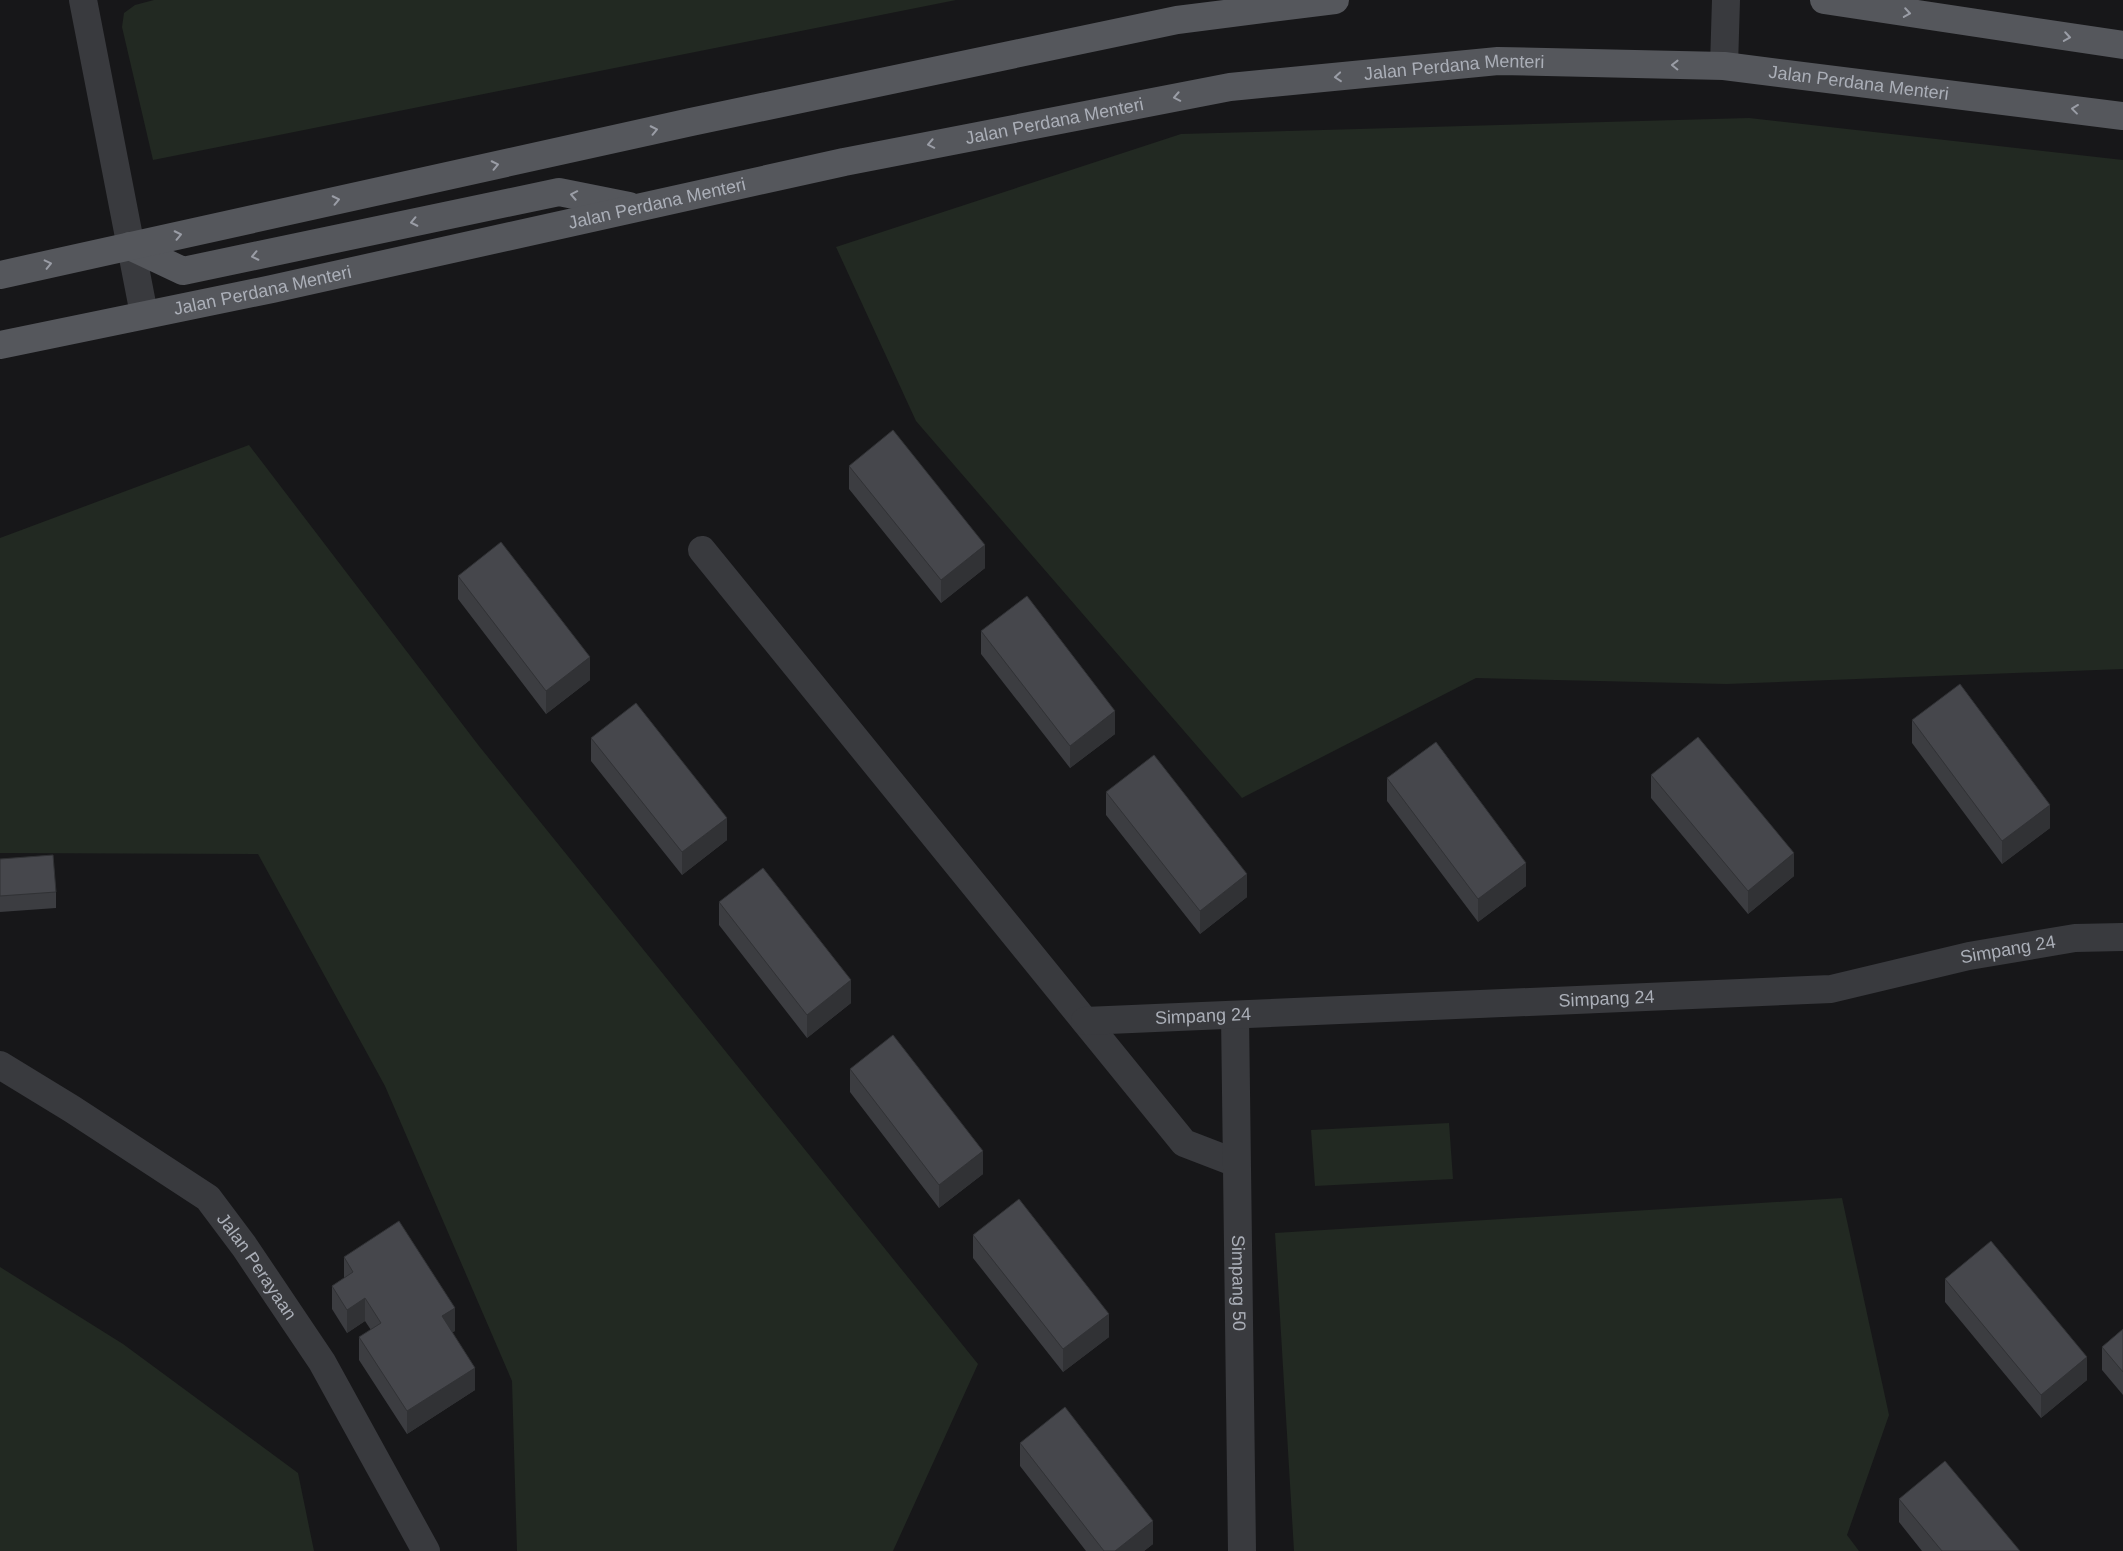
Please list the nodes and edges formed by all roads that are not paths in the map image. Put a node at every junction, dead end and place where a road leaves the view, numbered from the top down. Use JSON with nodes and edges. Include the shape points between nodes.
{"nodes":[{"id":1,"x":82,"y":0,"type":"edge"},
{"id":2,"x":1335,"y":0,"type":"edge"},
{"id":3,"x":1726,"y":0,"type":"edge"},
{"id":4,"x":1824,"y":0,"type":"edge"},
{"id":5,"x":2123,"y":45,"type":"edge"},
{"id":6,"x":1724,"y":66,"type":"junction"},
{"id":7,"x":2123,"y":116,"type":"edge"},
{"id":8,"x":639,"y":208,"type":"junction"},
{"id":9,"x":130,"y":246,"type":"junction"},
{"id":10,"x":0,"y":275,"type":"edge"},
{"id":11,"x":144,"y":314,"type":"junction"},
{"id":12,"x":0,"y":345,"type":"edge"},
{"id":13,"x":702,"y":550,"type":"dead end"},
{"id":14,"x":2123,"y":937,"type":"edge"},
{"id":15,"x":1235,"y":1015,"type":"junction"},
{"id":16,"x":1085,"y":1021,"type":"junction"},
{"id":17,"x":0,"y":1065,"type":"edge"},
{"id":18,"x":1236,"y":1163,"type":"junction"},
{"id":19,"x":426,"y":1551,"type":"edge"},
{"id":20,"x":1242,"y":1551,"type":"edge"}],
"edges":[{"from":1,"to":9,"type":"street"},
{"from":9,"to":2,"type":"main road","one_way":true,"via":[[691,122],[1177,20]]},
{"from":3,"to":6,"type":"street"},
{"from":4,"to":5,"type":"main road","one_way":true},
{"from":7,"to":6,"type":"main road","name":"Jalan Perdana Menteri","one_way":true},
{"from":6,"to":8,"type":"main road","name":"Jalan Perdana Menteri","one_way":true,"via":[[1498,62],[1230,87],[853,160]]},
{"from":8,"to":9,"type":"main road","one_way":true,"via":[[559,192],[183,271]]},
{"from":8,"to":11,"type":"main road","name":"Jalan Perdana Menteri"},
{"from":10,"to":9,"type":"main road","one_way":true},
{"from":9,"to":11,"type":"street"},
{"from":11,"to":12,"type":"main road","name":"Jalan Perdana Menteri"},
{"from":13,"to":16,"type":"street"},
{"from":14,"to":15,"type":"street","name":"Simpang 24","via":[[2075,938],[1969,956],[1831,989]]},
{"from":15,"to":16,"type":"street","name":"Simpang 24"},
{"from":15,"to":18,"type":"street","name":"Simpang 50"},
{"from":16,"to":18,"type":"street","via":[[1184,1143]]},
{"from":17,"to":19,"type":"street","name":"Jalan Perayaan","via":[[208,1198],[322,1362]]},
{"from":18,"to":20,"type":"street","name":"Simpang 50"}]}
